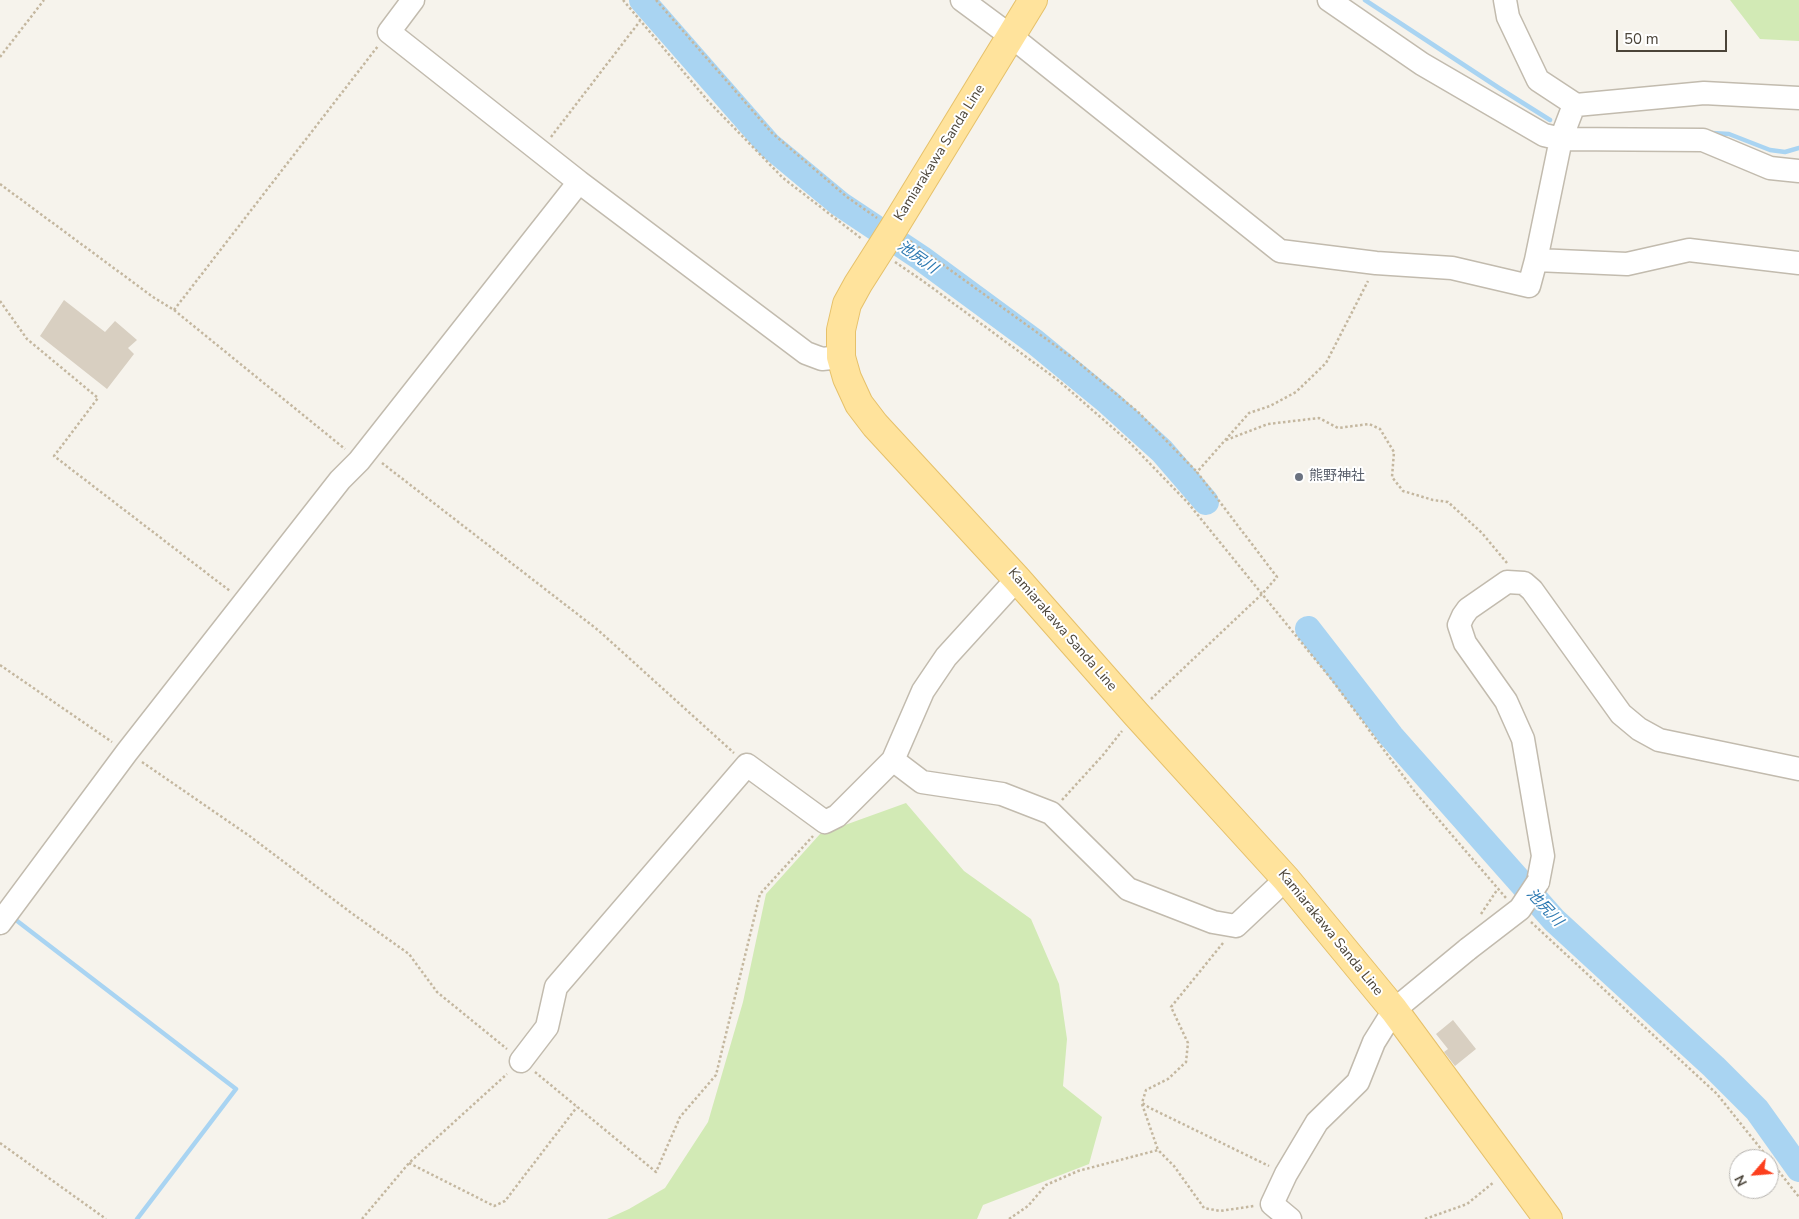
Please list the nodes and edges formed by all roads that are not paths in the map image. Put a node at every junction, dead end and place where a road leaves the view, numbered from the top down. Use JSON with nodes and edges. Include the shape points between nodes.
{"nodes":[{"id":1,"x":413,"y":0,"type":"edge"},
{"id":2,"x":962,"y":0,"type":"edge"},
{"id":3,"x":1034,"y":0,"type":"edge"},
{"id":4,"x":1329,"y":0,"type":"edge"},
{"id":5,"x":1505,"y":0,"type":"edge"},
{"id":6,"x":1012,"y":37,"type":"junction"},
{"id":7,"x":1799,"y":98,"type":"edge"},
{"id":8,"x":1576,"y":105,"type":"junction"},
{"id":9,"x":1561,"y":139,"type":"junction"},
{"id":10,"x":1799,"y":171,"type":"edge"},
{"id":11,"x":579,"y":182,"type":"junction"},
{"id":12,"x":1536,"y":260,"type":"junction"},
{"id":13,"x":1799,"y":264,"type":"edge"},
{"id":14,"x":841,"y":357,"type":"junction"},
{"id":15,"x":1017,"y":580,"type":"junction"},
{"id":16,"x":893,"y":760,"type":"junction"},
{"id":17,"x":1799,"y":769,"type":"edge"},
{"id":18,"x":1286,"y":879,"type":"junction"},
{"id":19,"x":5,"y":917,"type":"edge"},
{"id":20,"x":1394,"y":1010,"type":"junction"},
{"id":21,"x":521,"y":1061,"type":"road end"},
{"id":22,"x":1290,"y":1219,"type":"edge"},
{"id":23,"x":1548,"y":1219,"type":"edge"}],
"edges":[{"from":1,"to":11,"type":"street","via":[[389,32]]},
{"from":2,"to":6,"type":"street"},
{"from":3,"to":6,"type":"main road","name":"Kamiarakawa Sanda Line"},
{"from":4,"to":9,"type":"street","via":[[1422,64],[1544,135]]},
{"from":5,"to":8,"type":"street","via":[[1508,17],[1538,80]]},
{"from":6,"to":12,"type":"street","via":[[1280,251],[1376,264],[1452,268],[1529,286]]},
{"from":6,"to":14,"type":"main road","name":"Kamiarakawa Sanda Line","via":[[848,304],[841,330]]},
{"from":7,"to":8,"type":"street","via":[[1704,93]]},
{"from":8,"to":9,"type":"street"},
{"from":9,"to":10,"type":"street","via":[[1702,140],[1770,168]]},
{"from":9,"to":12,"type":"street"},
{"from":11,"to":14,"type":"street","via":[[806,353],[822,359]]},
{"from":11,"to":19,"type":"street","via":[[244,602],[95,793]]},
{"from":12,"to":13,"type":"street","via":[[1627,264],[1689,250]]},
{"from":14,"to":15,"type":"main road","name":"Kamiarakawa Sanda Line","via":[[859,404],[875,425]]},
{"from":15,"to":16,"type":"street","via":[[946,657],[923,691]]},
{"from":15,"to":18,"type":"main road","name":"Kamiarakawa Sanda Line"},
{"from":16,"to":18,"type":"street","via":[[922,782],[1002,794],[1051,812],[1128,889],[1213,922],[1236,926]]},
{"from":16,"to":21,"type":"street","via":[[837,816],[825,822],[747,765],[556,988],[547,1027]]},
{"from":17,"to":20,"type":"street","bridge":true,"via":[[1659,740],[1639,729],[1621,714],[1532,590],[1524,584],[1507,582],[1468,609],[1459,625],[1465,643],[1506,701],[1523,739],[1543,856],[1538,882],[1520,909]]},
{"from":18,"to":20,"type":"main road","name":"Kamiarakawa Sanda Line"},
{"from":20,"to":22,"type":"street","via":[[1374,1042],[1358,1082],[1317,1122],[1286,1174],[1272,1204]]},
{"from":20,"to":23,"type":"main road","name":"Kamiarakawa Sanda Line"}]}
